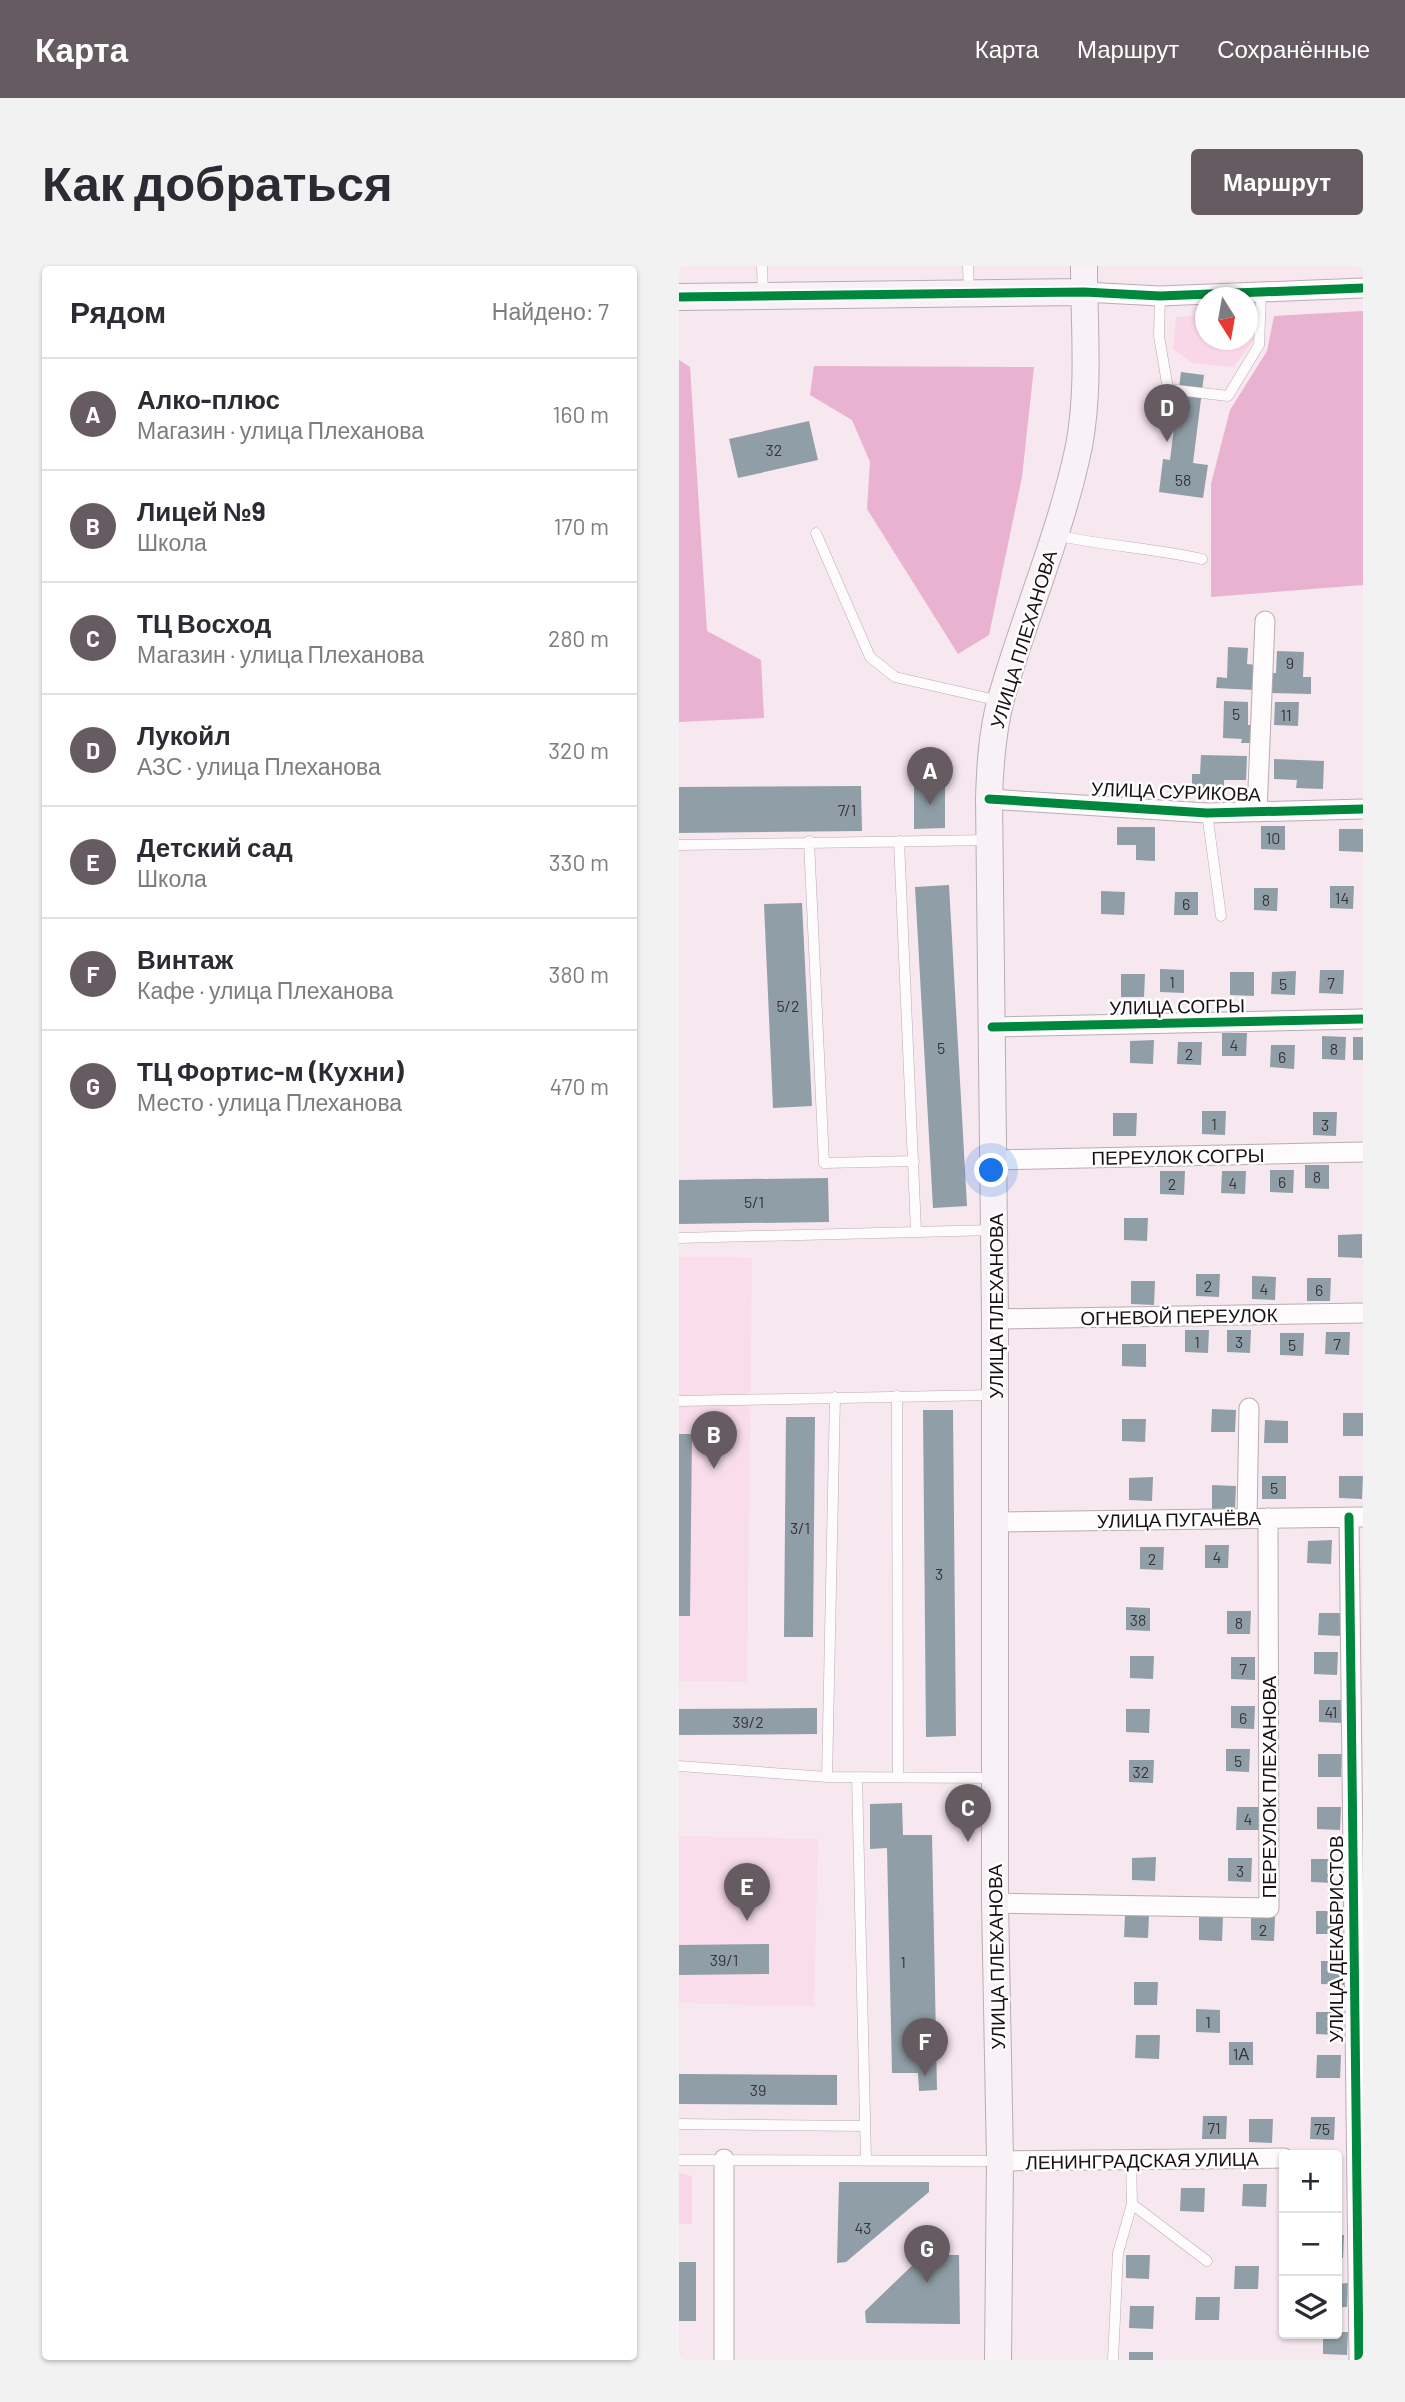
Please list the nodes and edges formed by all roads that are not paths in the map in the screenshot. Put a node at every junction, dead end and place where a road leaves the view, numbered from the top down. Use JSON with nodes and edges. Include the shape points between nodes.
{"nodes":[{"id":1,"x":762,"y":266,"type":"edge"},
{"id":2,"x":968,"y":266,"type":"edge"},
{"id":3,"x":1084,"y":266,"type":"edge"},
{"id":4,"x":1363,"y":288,"type":"edge"},
{"id":5,"x":1084,"y":292,"type":"junction"},
{"id":6,"x":969,"y":294,"type":"junction"},
{"id":7,"x":1261,"y":294,"type":"junction"},
{"id":8,"x":679,"y":296,"type":"edge"},
{"id":9,"x":763,"y":296,"type":"junction"},
{"id":10,"x":1160,"y":296,"type":"junction"},
{"id":11,"x":816,"y":533,"type":"dead end"},
{"id":12,"x":1055,"y":535,"type":"junction"},
{"id":13,"x":1202,"y":559,"type":"dead end"},
{"id":14,"x":1265,"y":621,"type":"dead end"},
{"id":15,"x":1001,"y":701,"type":"junction"},
{"id":16,"x":989,"y":799,"type":"junction"},
{"id":17,"x":1363,"y":809,"type":"edge"},
{"id":18,"x":1258,"y":812,"type":"junction"},
{"id":19,"x":1207,"y":813,"type":"junction"},
{"id":20,"x":809,"y":841,"type":"junction"},
{"id":21,"x":899,"y":841,"type":"junction"},
{"id":22,"x":989,"y":841,"type":"junction"},
{"id":23,"x":679,"y":845,"type":"edge"},
{"id":24,"x":1221,"y":916,"type":"dead end"},
{"id":25,"x":1363,"y":1019,"type":"edge"},
{"id":26,"x":992,"y":1027,"type":"junction"},
{"id":27,"x":1363,"y":1152,"type":"edge"},
{"id":28,"x":993,"y":1160,"type":"junction"},
{"id":29,"x":915,"y":1161,"type":"junction"},
{"id":30,"x":994,"y":1230,"type":"junction"},
{"id":31,"x":916,"y":1231,"type":"junction"},
{"id":32,"x":679,"y":1238,"type":"edge"},
{"id":33,"x":1363,"y":1313,"type":"edge"},
{"id":34,"x":995,"y":1319,"type":"junction"},
{"id":35,"x":995,"y":1395,"type":"junction"},
{"id":36,"x":897,"y":1396,"type":"junction"},
{"id":37,"x":835,"y":1398,"type":"junction"},
{"id":38,"x":679,"y":1401,"type":"edge"},
{"id":39,"x":1249,"y":1408,"type":"dead end"},
{"id":40,"x":1356,"y":1517,"type":"edge"},
{"id":41,"x":1247,"y":1518,"type":"junction"},
{"id":42,"x":1268,"y":1518,"type":"junction"},
{"id":43,"x":995,"y":1522,"type":"junction"},
{"id":44,"x":679,"y":1766,"type":"edge"},
{"id":45,"x":827,"y":1777,"type":"junction"},
{"id":46,"x":857,"y":1777,"type":"junction"},
{"id":47,"x":898,"y":1777,"type":"junction"},
{"id":48,"x":994,"y":1778,"type":"junction"},
{"id":49,"x":995,"y":1903,"type":"junction"},
{"id":50,"x":679,"y":2124,"type":"edge"},
{"id":51,"x":865,"y":2126,"type":"junction"},
{"id":52,"x":1351,"y":2157,"type":"edge"},
{"id":53,"x":1279,"y":2158,"type":"edge"},
{"id":54,"x":725,"y":2159,"type":"junction"},
{"id":55,"x":679,"y":2160,"type":"edge"},
{"id":56,"x":1131,"y":2160,"type":"junction"},
{"id":57,"x":866,"y":2161,"type":"junction"},
{"id":58,"x":1000,"y":2161,"type":"junction"},
{"id":59,"x":1132,"y":2204,"type":"junction"},
{"id":60,"x":1207,"y":2261,"type":"dead end"},
{"id":61,"x":724,"y":2360,"type":"edge"},
{"id":62,"x":998,"y":2360,"type":"edge"},
{"id":63,"x":1113,"y":2360,"type":"edge"},
{"id":64,"x":1359,"y":2360,"type":"edge"}],
"edges":[{"from":1,"to":9,"type":"lane"},
{"from":2,"to":6,"type":"lane"},
{"from":3,"to":5,"type":"main road","name":"УЛИЦА ПЛЕХАНОВА"},
{"from":4,"to":7,"type":"street"},
{"from":5,"to":6,"type":"main road"},
{"from":5,"to":10,"type":"street"},
{"from":5,"to":12,"type":"main road","name":"УЛИЦА ПЛЕХАНОВА","via":[[1086,379],[1079,445]]},
{"from":6,"to":9,"type":"main road"},
{"from":7,"to":10,"type":"street"},
{"from":7,"to":10,"type":"lane","via":[[1259,345],[1228,396],[1168,389],[1159,336]]},
{"from":8,"to":9,"type":"main road"},
{"from":11,"to":15,"type":"lane","via":[[870,657],[895,677]]},
{"from":12,"to":13,"type":"lane"},
{"from":12,"to":15,"type":"main road","name":"УЛИЦА ПЛЕХАНОВА"},
{"from":14,"to":18,"type":"street"},
{"from":15,"to":16,"type":"main road","name":"УЛИЦА ПЛЕХАНОВА"},
{"from":16,"to":19,"type":"street","name":"УЛИЦА СУРИКОВА"},
{"from":16,"to":22,"type":"main road","name":"УЛИЦА ПЛЕХАНОВА"},
{"from":17,"to":18,"type":"street","name":"УЛИЦА СУРИКОВА"},
{"from":18,"to":19,"type":"street","name":"УЛИЦА СУРИКОВА"},
{"from":19,"to":24,"type":"lane"},
{"from":20,"to":21,"type":"lane"},
{"from":20,"to":23,"type":"lane"},
{"from":20,"to":29,"type":"lane","via":[[824,1163]]},
{"from":21,"to":22,"type":"lane"},
{"from":21,"to":29,"type":"lane"},
{"from":22,"to":26,"type":"main road","name":"УЛИЦА ПЛЕХАНОВА"},
{"from":25,"to":26,"type":"street","name":"УЛИЦА СОГРЫ"},
{"from":26,"to":28,"type":"main road","name":"УЛИЦА ПЛЕХАНОВА"},
{"from":27,"to":28,"type":"street","name":"ПЕРЕУЛОК СОГРЫ"},
{"from":28,"to":30,"type":"main road","name":"УЛИЦА ПЛЕХАНОВА"},
{"from":29,"to":31,"type":"lane"},
{"from":30,"to":31,"type":"lane"},
{"from":30,"to":34,"type":"main road","name":"УЛИЦА ПЛЕХАНОВА"},
{"from":31,"to":32,"type":"lane"},
{"from":33,"to":34,"type":"street","name":"ОГНЕВОЙ ПЕРЕУЛОК"},
{"from":34,"to":35,"type":"main road","name":"УЛИЦА ПЛЕХАНОВА"},
{"from":35,"to":36,"type":"lane"},
{"from":35,"to":43,"type":"main road","name":"УЛИЦА ПЛЕХАНОВА"},
{"from":36,"to":37,"type":"lane"},
{"from":36,"to":47,"type":"lane"},
{"from":37,"to":38,"type":"lane"},
{"from":37,"to":45,"type":"lane"},
{"from":39,"to":41,"type":"street"},
{"from":40,"to":42,"type":"street","name":"УЛИЦА ПУГАЧЁВА"},
{"from":40,"to":52,"type":"street","name":"УЛИЦА ДЕКАБРИСТОВ"},
{"from":41,"to":42,"type":"street","name":"УЛИЦА ПУГАЧЁВА"},
{"from":41,"to":43,"type":"street","name":"УЛИЦА ПУГАЧЁВА"},
{"from":42,"to":49,"type":"street","name":"ПЕРЕУЛОК ПЛЕХАНОВА","via":[[1269,1908]]},
{"from":43,"to":48,"type":"main road","name":"УЛИЦА ПЛЕХАНОВА"},
{"from":44,"to":45,"type":"lane"},
{"from":45,"to":46,"type":"lane"},
{"from":46,"to":47,"type":"lane"},
{"from":46,"to":51,"type":"lane"},
{"from":47,"to":48,"type":"lane"},
{"from":48,"to":49,"type":"main road","name":"УЛИЦА ПЛЕХАНОВА"},
{"from":49,"to":58,"type":"main road","name":"УЛИЦА ПЛЕХАНОВА"},
{"from":50,"to":51,"type":"lane"},
{"from":51,"to":57,"type":"lane"},
{"from":52,"to":64,"type":"street","name":"УЛИЦА ДЕКАБРИСТОВ"},
{"from":53,"to":56,"type":"street","name":"ЛЕНИНГРАДСКАЯ УЛИЦА"},
{"from":54,"to":55,"type":"lane"},
{"from":54,"to":57,"type":"lane"},
{"from":54,"to":61,"type":"street"},
{"from":56,"to":58,"type":"street","name":"ЛЕНИНГРАДСКАЯ УЛИЦА"},
{"from":56,"to":59,"type":"lane"},
{"from":57,"to":58,"type":"lane"},
{"from":58,"to":62,"type":"main road","name":"УЛИЦА ПЛЕХАНОВА"},
{"from":59,"to":60,"type":"lane"},
{"from":59,"to":63,"type":"lane","via":[[1118,2253]]}]}
